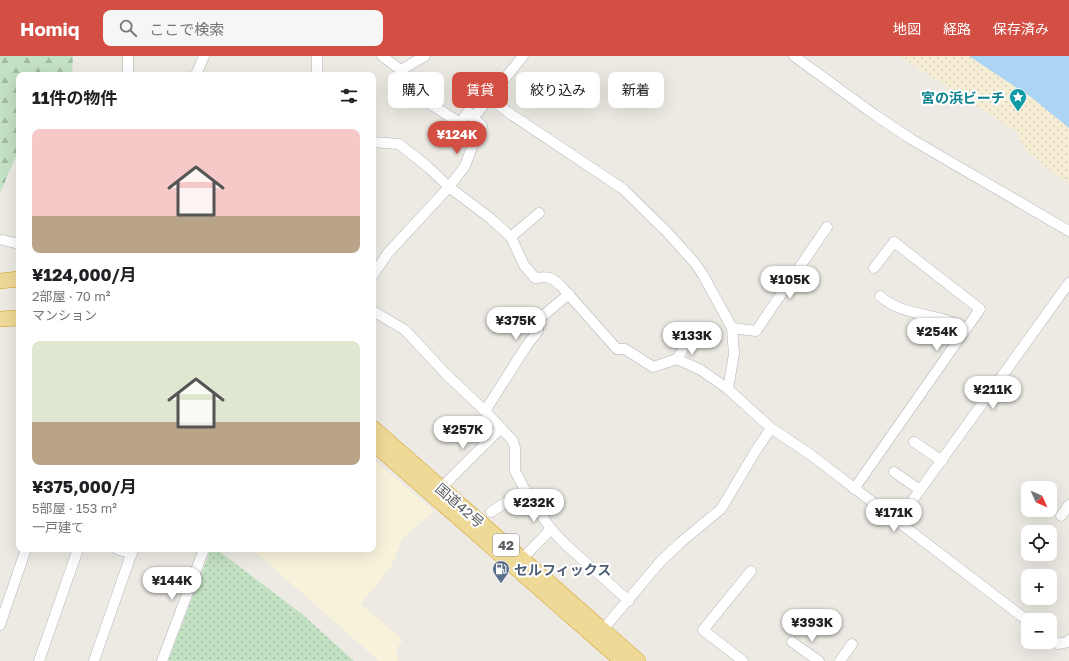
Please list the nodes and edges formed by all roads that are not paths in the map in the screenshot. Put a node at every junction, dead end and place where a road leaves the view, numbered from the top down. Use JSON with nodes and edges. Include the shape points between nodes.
{"nodes":[{"id":1,"x":128,"y":56,"type":"edge"},
{"id":2,"x":204,"y":56,"type":"edge"},
{"id":3,"x":317,"y":56,"type":"edge"},
{"id":4,"x":382,"y":56,"type":"edge"},
{"id":5,"x":425,"y":56,"type":"edge"},
{"id":6,"x":522,"y":56,"type":"edge"},
{"id":7,"x":794,"y":56,"type":"edge"},
{"id":8,"x":401,"y":70,"type":"junction"},
{"id":9,"x":128,"y":72,"type":"edge"},
{"id":10,"x":197,"y":72,"type":"edge"},
{"id":11,"x":317,"y":72,"type":"edge"},
{"id":12,"x":508,"y":73,"type":"edge"},
{"id":13,"x":481,"y":108,"type":"edge"},
{"id":14,"x":504,"y":108,"type":"edge"},
{"id":15,"x":473,"y":118,"type":"junction"},
{"id":16,"x":376,"y":142,"type":"edge"},
{"id":17,"x":449,"y":187,"type":"junction"},
{"id":18,"x":539,"y":213,"type":"dead end"},
{"id":19,"x":827,"y":227,"type":"dead end"},
{"id":20,"x":1069,"y":231,"type":"edge"},
{"id":21,"x":511,"y":237,"type":"junction"},
{"id":22,"x":3,"y":240,"type":"dead end"},
{"id":23,"x":16,"y":243,"type":"edge"},
{"id":24,"x":874,"y":268,"type":"dead end"},
{"id":25,"x":376,"y":271,"type":"edge"},
{"id":26,"x":16,"y":280,"type":"edge"},
{"id":27,"x":0,"y":281,"type":"edge"},
{"id":28,"x":1069,"y":283,"type":"edge"},
{"id":29,"x":569,"y":294,"type":"junction"},
{"id":30,"x":880,"y":296,"type":"dead end"},
{"id":31,"x":376,"y":313,"type":"edge"},
{"id":32,"x":16,"y":318,"type":"edge"},
{"id":33,"x":0,"y":319,"type":"edge"},
{"id":34,"x":732,"y":328,"type":"junction"},
{"id":35,"x":965,"y":330,"type":"junction"},
{"id":36,"x":688,"y":342,"type":"dead end"},
{"id":37,"x":677,"y":359,"type":"junction"},
{"id":38,"x":728,"y":389,"type":"junction"},
{"id":39,"x":485,"y":411,"type":"junction"},
{"id":40,"x":501,"y":428,"type":"junction"},
{"id":41,"x":771,"y":428,"type":"junction"},
{"id":42,"x":376,"y":431,"type":"edge"},
{"id":43,"x":914,"y":442,"type":"dead end"},
{"id":44,"x":376,"y":446,"type":"edge"},
{"id":45,"x":942,"y":461,"type":"junction"},
{"id":46,"x":894,"y":472,"type":"dead end"},
{"id":47,"x":441,"y":488,"type":"junction"},
{"id":48,"x":854,"y":489,"type":"junction"},
{"id":49,"x":525,"y":490,"type":"junction"},
{"id":50,"x":920,"y":490,"type":"junction"},
{"id":51,"x":1069,"y":505,"type":"edge"},
{"id":52,"x":491,"y":512,"type":"dead end"},
{"id":53,"x":1061,"y":516,"type":"dead end"},
{"id":54,"x":897,"y":522,"type":"junction"},
{"id":55,"x":551,"y":529,"type":"junction"},
{"id":56,"x":25,"y":552,"type":"edge"},
{"id":57,"x":77,"y":552,"type":"edge"},
{"id":58,"x":132,"y":552,"type":"edge"},
{"id":59,"x":203,"y":552,"type":"edge"},
{"id":60,"x":522,"y":559,"type":"junction"},
{"id":61,"x":751,"y":571,"type":"dead end"},
{"id":62,"x":629,"y":601,"type":"junction"},
{"id":63,"x":1021,"y":616,"type":"edge"},
{"id":64,"x":0,"y":625,"type":"edge"},
{"id":65,"x":599,"y":634,"type":"junction"},
{"id":66,"x":1069,"y":640,"type":"edge"},
{"id":67,"x":792,"y":642,"type":"dead end"},
{"id":68,"x":1057,"y":643,"type":"edge"},
{"id":69,"x":852,"y":644,"type":"dead end"},
{"id":70,"x":617,"y":656,"type":"edge"},
{"id":71,"x":39,"y":661,"type":"edge"},
{"id":72,"x":94,"y":661,"type":"edge"},
{"id":73,"x":162,"y":661,"type":"edge"},
{"id":74,"x":638,"y":661,"type":"edge"},
{"id":75,"x":743,"y":661,"type":"edge"},
{"id":76,"x":819,"y":661,"type":"edge"},
{"id":77,"x":840,"y":661,"type":"edge"}],
"edges":[{"from":1,"to":9,"type":"street"},
{"from":2,"to":10,"type":"street"},
{"from":3,"to":11,"type":"street"},
{"from":4,"to":8,"type":"street"},
{"from":5,"to":8,"type":"street"},
{"from":6,"to":12,"type":"street"},
{"from":7,"to":20,"type":"street","via":[[911,139]]},
{"from":8,"to":15,"type":"street","via":[[421,98],[460,123],[468,112]]},
{"from":13,"to":15,"type":"street"},
{"from":14,"to":34,"type":"street","via":[[623,189],[647,212],[694,262]]},
{"from":15,"to":17,"type":"street","via":[[482,126],[465,166]]},
{"from":16,"to":17,"type":"street","via":[[399,144]]},
{"from":17,"to":21,"type":"street"},
{"from":17,"to":25,"type":"street","via":[[388,253]]},
{"from":18,"to":21,"type":"street"},
{"from":19,"to":34,"type":"street","via":[[756,332]]},
{"from":21,"to":29,"type":"street","via":[[524,265],[535,278],[552,278]]},
{"from":22,"to":23,"type":"street"},
{"from":24,"to":35,"type":"street","via":[[894,242],[980,309]]},
{"from":26,"to":27,"type":"highway"},
{"from":28,"to":45,"type":"street"},
{"from":29,"to":37,"type":"street","via":[[617,349],[625,349],[653,367]]},
{"from":29,"to":39,"type":"street","via":[[539,319],[538,331]]},
{"from":30,"to":35,"type":"street","via":[[905,311],[946,320]]},
{"from":31,"to":39,"type":"street","via":[[405,330]]},
{"from":32,"to":33,"type":"highway"},
{"from":34,"to":38,"type":"street","via":[[734,354]]},
{"from":35,"to":48,"type":"street"},
{"from":36,"to":37,"type":"street"},
{"from":37,"to":38,"type":"street","via":[[702,370]]},
{"from":38,"to":41,"type":"street"},
{"from":39,"to":40,"type":"street"},
{"from":40,"to":47,"type":"street"},
{"from":40,"to":49,"type":"street","via":[[513,441],[515,471]]},
{"from":41,"to":48,"type":"street"},
{"from":41,"to":62,"type":"street","via":[[721,509],[661,561]]},
{"from":42,"to":47,"type":"highway","name":"国道42号","number":"42"},
{"from":43,"to":45,"type":"street"},
{"from":44,"to":65,"type":"highway","name":"国道42号","number":"42"},
{"from":45,"to":50,"type":"street"},
{"from":46,"to":50,"type":"street"},
{"from":47,"to":60,"type":"highway","name":"国道42号","number":"42"},
{"from":48,"to":54,"type":"street"},
{"from":49,"to":52,"type":"street"},
{"from":49,"to":55,"type":"street"},
{"from":50,"to":54,"type":"street"},
{"from":51,"to":53,"type":"street"},
{"from":54,"to":63,"type":"street"},
{"from":55,"to":60,"type":"street"},
{"from":55,"to":62,"type":"street"},
{"from":56,"to":64,"type":"street"},
{"from":57,"to":71,"type":"street"},
{"from":58,"to":72,"type":"street"},
{"from":59,"to":73,"type":"street"},
{"from":60,"to":65,"type":"highway","name":"国道42号","number":"42"},
{"from":61,"to":75,"type":"street","via":[[703,630]]},
{"from":62,"to":65,"type":"street"},
{"from":65,"to":70,"type":"highway","name":"国道42号","number":"42"},
{"from":66,"to":68,"type":"street"},
{"from":67,"to":76,"type":"street"},
{"from":69,"to":77,"type":"street"},
{"from":70,"to":74,"type":"highway","name":"国道42号","number":"42"}]}
